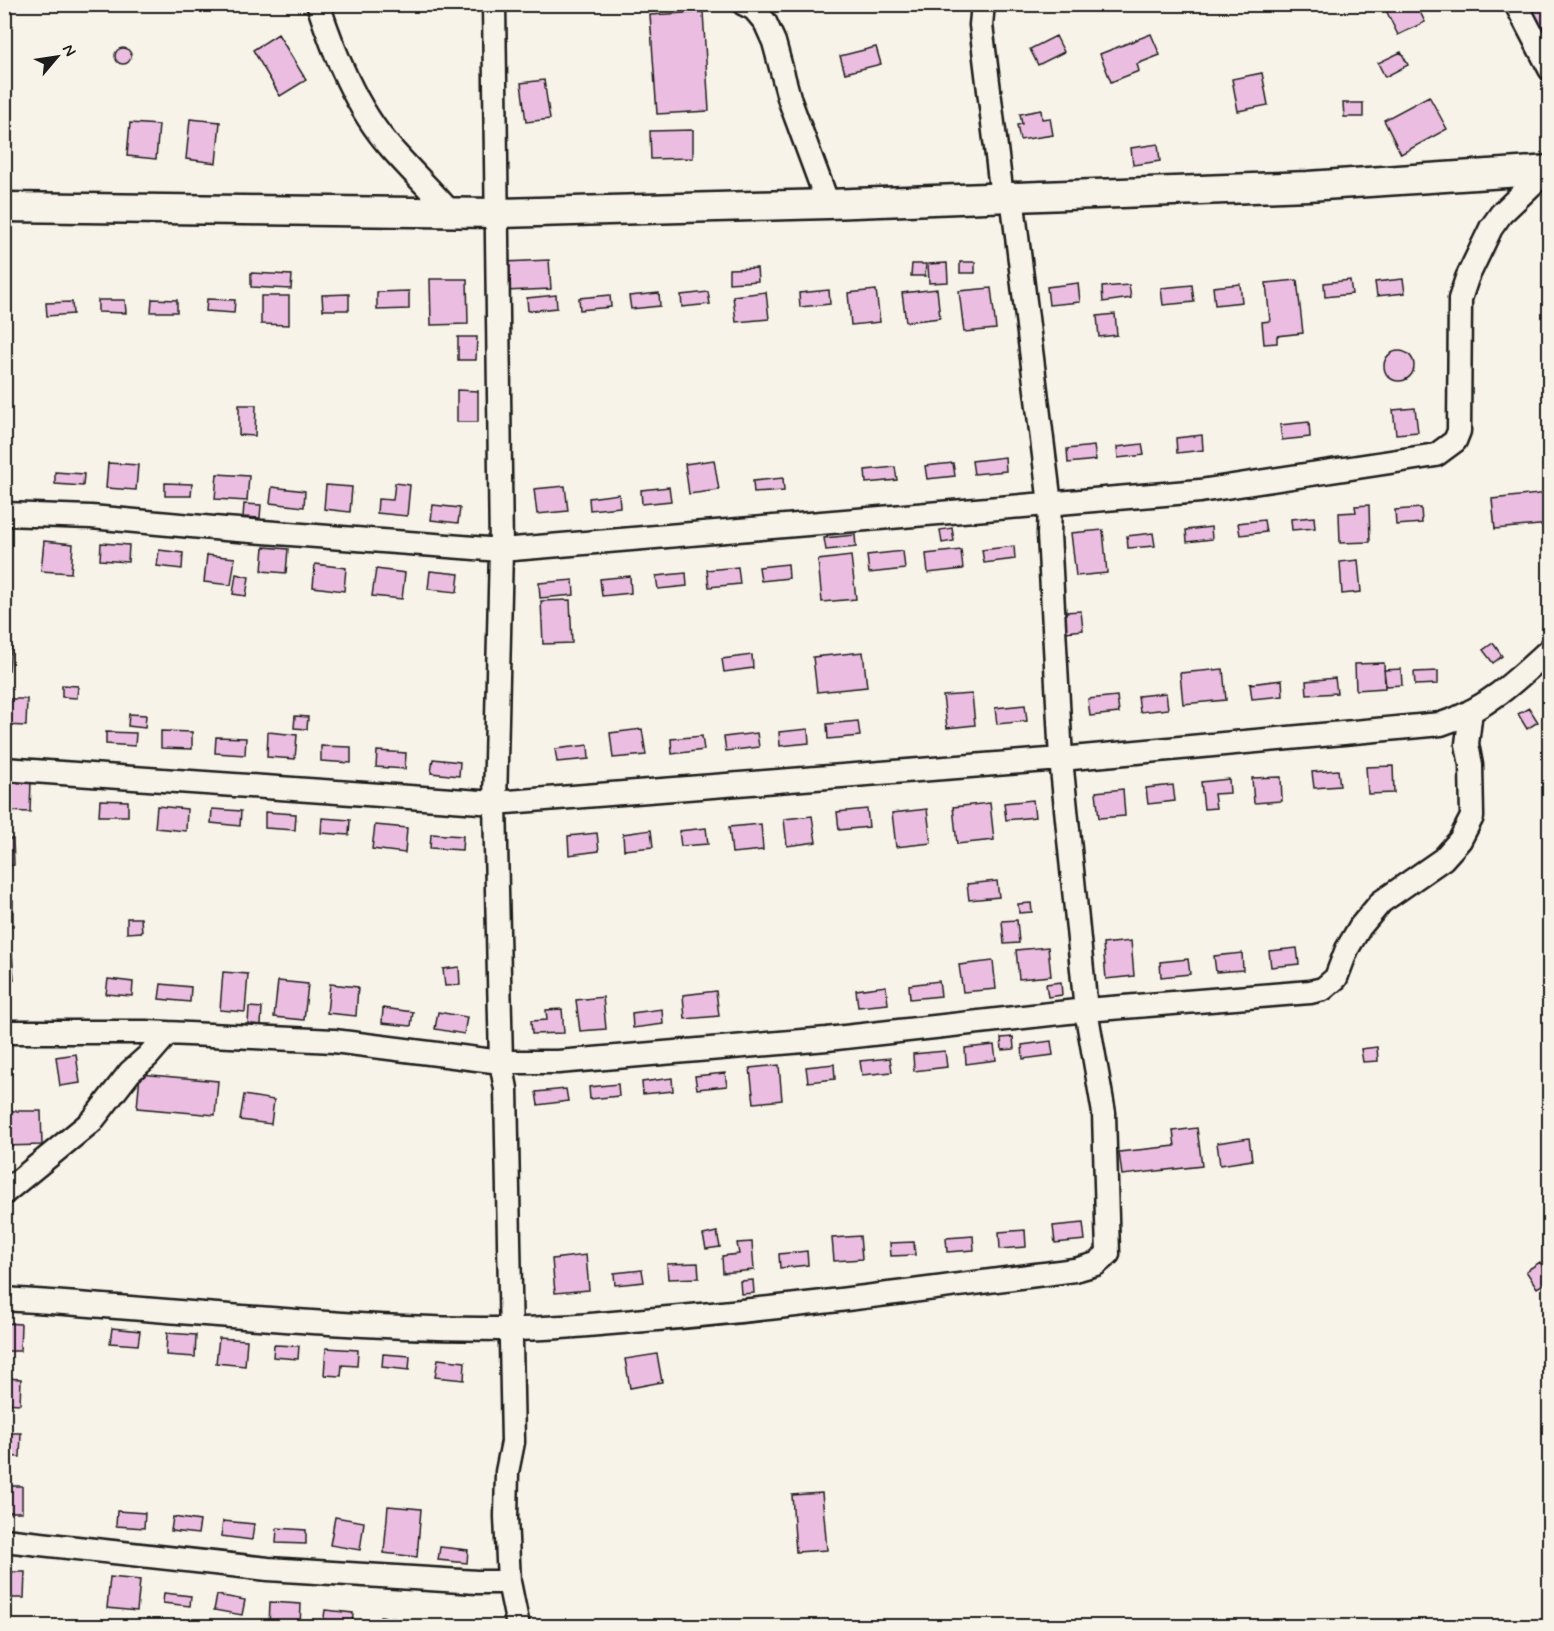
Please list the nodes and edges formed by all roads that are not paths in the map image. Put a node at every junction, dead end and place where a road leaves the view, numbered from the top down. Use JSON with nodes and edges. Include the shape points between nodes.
{"nodes":[{"id":1,"x":318,"y":4,"type":"edge"},
{"id":2,"x":494,"y":4,"type":"edge"},
{"id":3,"x":744,"y":4,"type":"edge"},
{"id":4,"x":983,"y":4,"type":"edge"},
{"id":5,"x":1518,"y":5,"type":"edge"},
{"id":6,"x":1550,"y":69,"type":"edge"},
{"id":7,"x":1548,"y":170,"type":"edge"},
{"id":8,"x":1007,"y":196,"type":"junction"},
{"id":9,"x":828,"y":204,"type":"junction"},
{"id":10,"x":4,"y":207,"type":"edge"},
{"id":11,"x":451,"y":213,"type":"junction"},
{"id":12,"x":498,"y":213,"type":"junction"},
{"id":13,"x":1050,"y":504,"type":"junction"},
{"id":14,"x":4,"y":514,"type":"edge"},
{"id":15,"x":501,"y":550,"type":"junction"},
{"id":16,"x":1550,"y":649,"type":"edge"},
{"id":17,"x":1472,"y":711,"type":"junction"},
{"id":18,"x":1061,"y":759,"type":"junction"},
{"id":19,"x":4,"y":769,"type":"edge"},
{"id":20,"x":495,"y":803,"type":"junction"},
{"id":21,"x":1086,"y":1010,"type":"junction"},
{"id":22,"x":4,"y":1032,"type":"edge"},
{"id":23,"x":168,"y":1033,"type":"junction"},
{"id":24,"x":501,"y":1062,"type":"junction"},
{"id":25,"x":4,"y":1193,"type":"edge"},
{"id":26,"x":4,"y":1299,"type":"edge"},
{"id":27,"x":512,"y":1329,"type":"junction"},
{"id":28,"x":4,"y":1540,"type":"edge"},
{"id":29,"x":509,"y":1582,"type":"junction"},
{"id":30,"x":518,"y":1626,"type":"edge"}],
"edges":[{"from":1,"to":11,"type":"street","via":[[334,52],[368,116],[390,147]]},
{"from":2,"to":12,"type":"street"},
{"from":3,"to":9,"type":"street","via":[[765,22],[774,42],[790,101]]},
{"from":4,"to":8,"type":"street","via":[[981,25]]},
{"from":5,"to":6,"type":"street"},
{"from":7,"to":8,"type":"street","via":[[1308,186]]},
{"from":7,"to":13,"type":"street","via":[[1501,214],[1467,278],[1460,299],[1459,431],[1455,441],[1444,450],[1436,455],[1200,491]]},
{"from":8,"to":9,"type":"street"},
{"from":8,"to":13,"type":"street"},
{"from":9,"to":12,"type":"street"},
{"from":10,"to":11,"type":"street"},
{"from":11,"to":12,"type":"street"},
{"from":12,"to":15,"type":"street"},
{"from":13,"to":15,"type":"street"},
{"from":13,"to":18,"type":"street"},
{"from":14,"to":15,"type":"street","via":[[91,517]]},
{"from":15,"to":20,"type":"street"},
{"from":16,"to":17,"type":"street","via":[[1499,694]]},
{"from":17,"to":18,"type":"street","via":[[1441,724]]},
{"from":17,"to":21,"type":"street","via":[[1467,744],[1472,817],[1460,840],[1443,859],[1381,902],[1360,927],[1336,978],[1323,989]]},
{"from":18,"to":20,"type":"street"},
{"from":18,"to":21,"type":"street"},
{"from":19,"to":20,"type":"street"},
{"from":20,"to":24,"type":"street"},
{"from":21,"to":24,"type":"street","via":[[815,1040],[558,1062]]},
{"from":21,"to":27,"type":"street","via":[[1104,1113],[1108,1254],[1096,1264],[1075,1270],[759,1310]]},
{"from":22,"to":23,"type":"street"},
{"from":23,"to":24,"type":"street","via":[[334,1041]]},
{"from":23,"to":25,"type":"street","via":[[130,1072],[92,1121]]},
{"from":24,"to":27,"type":"street","via":[[506,1089]]},
{"from":26,"to":27,"type":"street","via":[[285,1320]]},
{"from":27,"to":29,"type":"street","via":[[513,1442],[507,1472],[506,1517]]},
{"from":28,"to":29,"type":"street","via":[[268,1569]]},
{"from":29,"to":30,"type":"street"}]}
